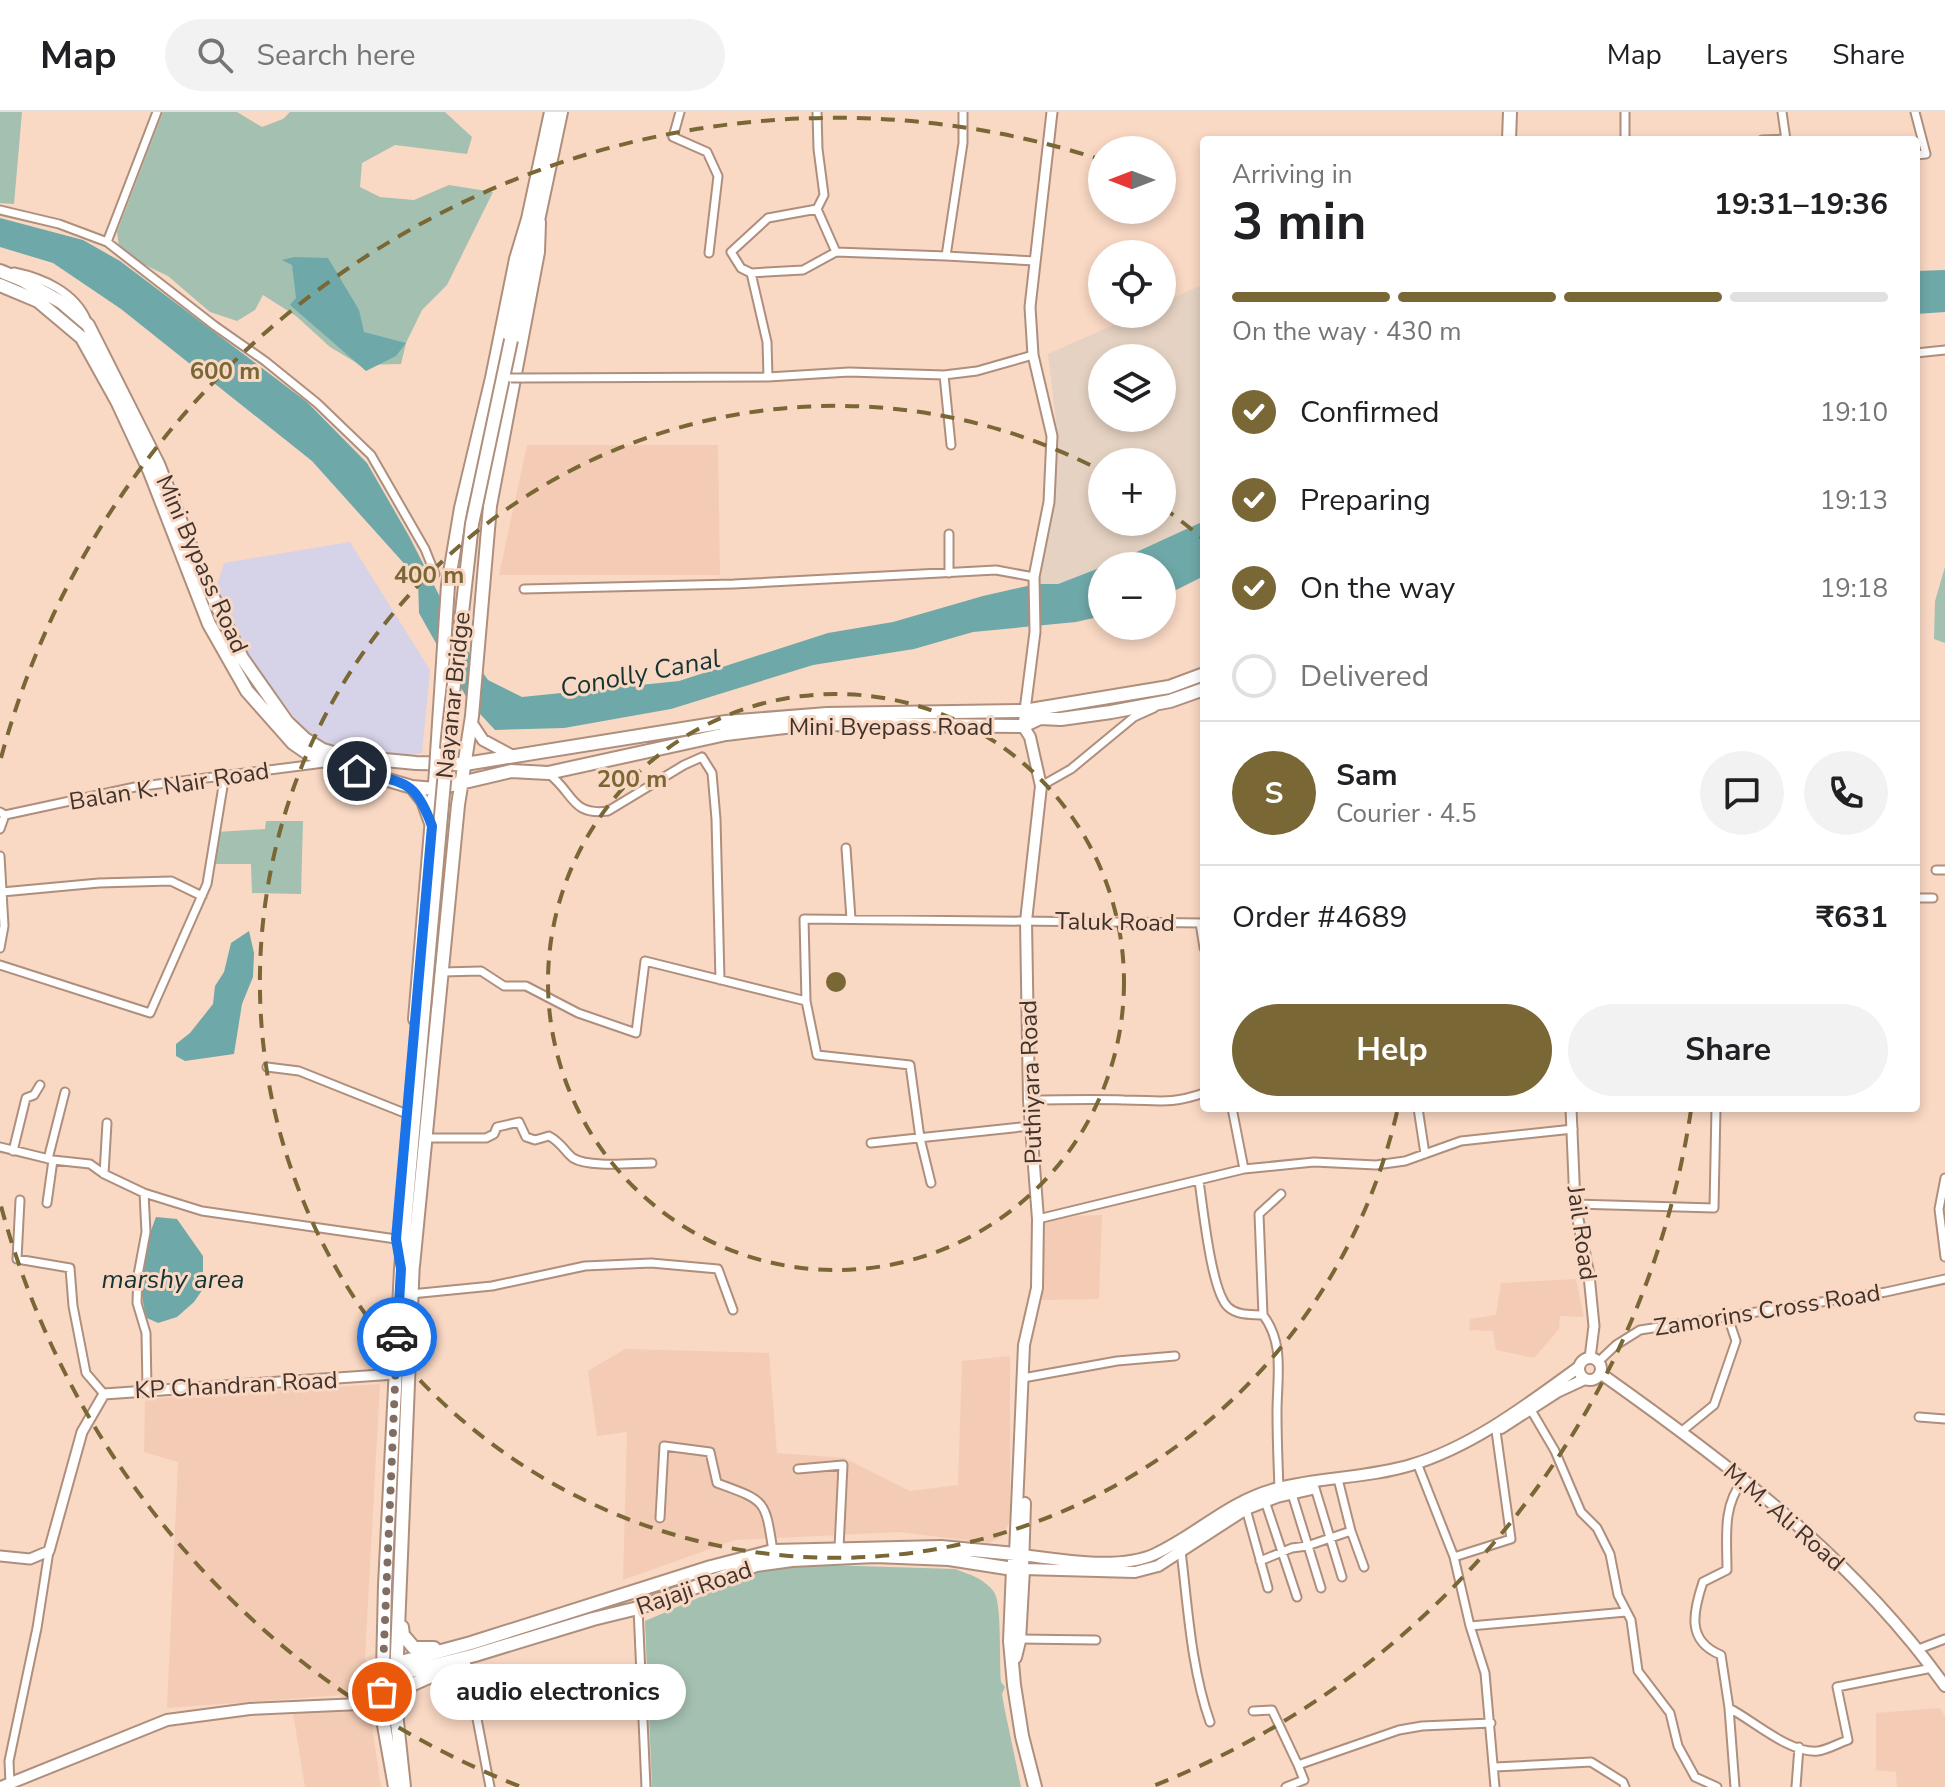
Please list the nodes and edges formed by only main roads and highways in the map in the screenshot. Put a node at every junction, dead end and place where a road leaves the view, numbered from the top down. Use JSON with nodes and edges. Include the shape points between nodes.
{"nodes":[{"id":1,"x":551,"y":112,"type":"edge"},
{"id":2,"x":561,"y":112,"type":"edge"},
{"id":3,"x":1510,"y":112,"type":"edge"},
{"id":4,"x":1509,"y":136,"type":"edge"},
{"id":5,"x":534,"y":221,"type":"junction"},
{"id":6,"x":0,"y":270,"type":"edge"},
{"id":7,"x":0,"y":285,"type":"edge"},
{"id":8,"x":106,"y":371,"type":"junction"},
{"id":9,"x":453,"y":553,"type":"junction"},
{"id":10,"x":484,"y":562,"type":"junction"},
{"id":11,"x":223,"y":618,"type":"junction"},
{"id":12,"x":211,"y":626,"type":"junction"},
{"id":13,"x":1200,"y":675,"type":"edge"},
{"id":14,"x":1200,"y":690,"type":"edge"},
{"id":15,"x":471,"y":719,"type":"junction"},
{"id":16,"x":1023,"y":726,"type":"junction"},
{"id":17,"x":513,"y":756,"type":"junction"},
{"id":18,"x":333,"y":758,"type":"junction"},
{"id":19,"x":465,"y":764,"type":"junction"},
{"id":20,"x":461,"y":783,"type":"junction"},
{"id":21,"x":412,"y":787,"type":"junction"},
{"id":22,"x":435,"y":789,"type":"junction"},
{"id":23,"x":432,"y":826,"type":"junction"},
{"id":24,"x":407,"y":1268,"type":"junction"},
{"id":25,"x":1596,"y":1364,"type":"junction"},
{"id":26,"x":1579,"y":1367,"type":"junction"},
{"id":27,"x":1585,"y":1379,"type":"junction"},
{"id":28,"x":1261,"y":1500,"type":"junction"},
{"id":29,"x":1020,"y":1555,"type":"junction"},
{"id":30,"x":1018,"y":1569,"type":"junction"},
{"id":31,"x":399,"y":1608,"type":"junction"},
{"id":32,"x":471,"y":1653,"type":"junction"},
{"id":33,"x":1013,"y":1661,"type":"junction"},
{"id":34,"x":382,"y":1669,"type":"junction"},
{"id":35,"x":396,"y":1669,"type":"junction"},
{"id":36,"x":1945,"y":1686,"type":"edge"},
{"id":37,"x":382,"y":1714,"type":"junction"},
{"id":38,"x":395,"y":1719,"type":"junction"},
{"id":39,"x":5,"y":1785,"type":"edge"},
{"id":40,"x":395,"y":1787,"type":"edge"},
{"id":41,"x":404,"y":1787,"type":"edge"},
{"id":42,"x":1035,"y":1787,"type":"edge"}],
"edges":[{"from":1,"to":5,"type":"main road"},
{"from":2,"to":5,"type":"main road"},
{"from":3,"to":4,"type":"main road"},
{"from":5,"to":9,"type":"main road","via":[[516,259]]},
{"from":5,"to":10,"type":"main road","via":[[538,252]]},
{"from":5,"to":24,"type":"main road","name":"Nayanar Bridge","bridge":true,"via":[[472,524],[424,1007]]},
{"from":6,"to":8,"type":"main road","name":"Mini Bypass Road","via":[[61,302],[88,325]]},
{"from":7,"to":8,"type":"main road","name":"Mini Bypass Road","via":[[38,301],[82,338]]},
{"from":8,"to":11,"type":"main road","name":"Mini Bypass Road","via":[[158,464]]},
{"from":8,"to":12,"type":"main road","name":"Mini Bypass Road"},
{"from":9,"to":10,"type":"main road","via":[[469,543]]},
{"from":9,"to":22,"type":"main road","bridge":true},
{"from":10,"to":15,"type":"main road"},
{"from":11,"to":12,"type":"main road"},
{"from":11,"to":18,"type":"main road","name":"Mini Bypass Road","via":[[242,658],[287,722]]},
{"from":12,"to":18,"type":"main road","name":"Mini Bypass Road","via":[[247,691],[271,721],[299,748]]},
{"from":13,"to":17,"type":"main road","name":"Mini Bypass Road","via":[[1169,687],[1024,711],[827,714],[726,722]]},
{"from":14,"to":16,"type":"main road","name":"Mini Byepass Road","via":[[1170,701],[1040,718]]},
{"from":15,"to":17,"type":"main road","via":[[483,740]]},
{"from":15,"to":19,"type":"main road"},
{"from":16,"to":20,"type":"main road","name":"Mini Byepass Road","via":[[811,724],[726,734],[548,773],[511,771]]},
{"from":16,"to":29,"type":"main road","name":"Puthiyara Road","via":[[1041,786],[1026,921],[1029,1100],[1038,1219],[1037,1288],[1024,1345]]},
{"from":17,"to":19,"type":"main road","name":"Mini Bypass Road"},
{"from":18,"to":19,"type":"main road","name":"Mini Bypass Road"},
{"from":18,"to":21,"type":"main road","name":"Mini Bypass Road"},
{"from":19,"to":20,"type":"main road"},
{"from":20,"to":22,"type":"main road","name":"Mini Byepass Road"},
{"from":20,"to":24,"type":"main road"},
{"from":21,"to":22,"type":"main road","name":"Mini Bypass Road"},
{"from":21,"to":23,"type":"main road"},
{"from":22,"to":23,"type":"main road"},
{"from":23,"to":24,"type":"main road","via":[[396,1239]]},
{"from":24,"to":31,"type":"main road","via":[[411,1294]]},
{"from":24,"to":34,"type":"main road","via":[[395,1374]]},
{"from":25,"to":26,"type":"main road","via":[[1585,1359]]},
{"from":25,"to":27,"type":"main road","via":[[1596,1378]]},
{"from":25,"to":36,"type":"main road","name":"M.M. Ali Road","via":[[1794,1520],[1875,1600]]},
{"from":26,"to":27,"type":"main road"},
{"from":26,"to":28,"type":"main road","via":[[1454,1448],[1411,1465],[1279,1488]]},
{"from":27,"to":28,"type":"main road","via":[[1456,1453],[1419,1468]]},
{"from":28,"to":29,"type":"main road","via":[[1229,1507],[1154,1554],[1132,1560]]},
{"from":28,"to":30,"type":"main road","via":[[1158,1566],[1135,1572]]},
{"from":29,"to":30,"type":"main road"},
{"from":29,"to":32,"type":"main road","via":[[941,1547],[773,1551],[711,1567]]},
{"from":30,"to":32,"type":"main road","name":"Rajaji Road","via":[[875,1556],[756,1565],[638,1608]]},
{"from":30,"to":33,"type":"main road","via":[[1010,1641]]},
{"from":30,"to":33,"type":"main road","via":[[1019,1639]]},
{"from":31,"to":32,"type":"main road","via":[[403,1635],[414,1648]]},
{"from":31,"to":35,"type":"main road"},
{"from":32,"to":35,"type":"main road","name":"Rajaji Road"},
{"from":32,"to":38,"type":"main road","via":[[411,1685]]},
{"from":33,"to":42,"type":"main road","via":[[1022,1736]]},
{"from":34,"to":35,"type":"main road","name":"Rajaji Road"},
{"from":34,"to":37,"type":"main road"},
{"from":35,"to":38,"type":"main road"},
{"from":37,"to":39,"type":"main road","via":[[360,1704],[167,1720]]},
{"from":37,"to":40,"type":"main road"},
{"from":38,"to":41,"type":"main road"}]}
